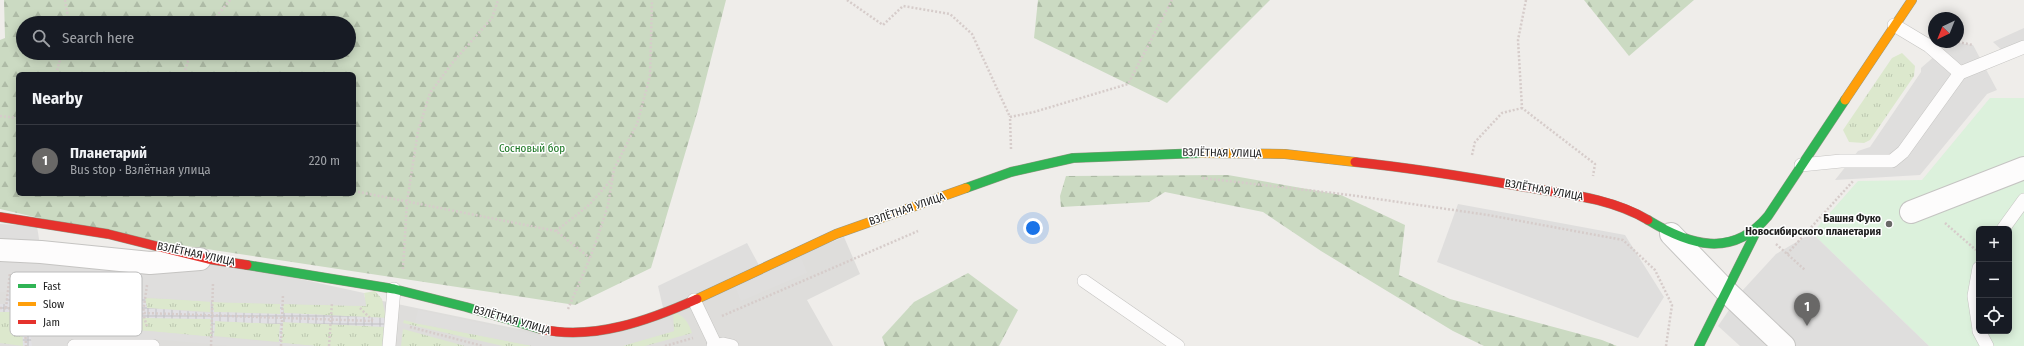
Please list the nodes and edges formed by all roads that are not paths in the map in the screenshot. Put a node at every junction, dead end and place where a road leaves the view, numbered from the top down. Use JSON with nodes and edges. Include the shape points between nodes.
{"nodes":[{"id":1,"x":1912,"y":0,"type":"edge"},
{"id":2,"x":1894,"y":25,"type":"junction"},
{"id":3,"x":2022,"y":51,"type":"edge"},
{"id":4,"x":1960,"y":73,"type":"junction"},
{"id":5,"x":1801,"y":165,"type":"junction"},
{"id":6,"x":2024,"y":168,"type":"edge"},
{"id":7,"x":2024,"y":200,"type":"edge"},
{"id":8,"x":1919,"y":209,"type":"road end"},
{"id":9,"x":0,"y":217,"type":"edge"},
{"id":10,"x":2005,"y":226,"type":"edge"},
{"id":11,"x":1758,"y":228,"type":"junction"},
{"id":12,"x":1671,"y":234,"type":"junction"},
{"id":13,"x":6,"y":251,"type":"edge"},
{"id":14,"x":211,"y":259,"type":"junction"},
{"id":15,"x":1084,"y":281,"type":"dead end"},
{"id":16,"x":1976,"y":285,"type":"edge"},
{"id":17,"x":398,"y":290,"type":"junction"},
{"id":18,"x":1726,"y":291,"type":"junction"},
{"id":19,"x":694,"y":300,"type":"junction"},
{"id":20,"x":1976,"y":310,"type":"edge"},
{"id":21,"x":1981,"y":334,"type":"edge"},
{"id":22,"x":711,"y":337,"type":"edge"},
{"id":23,"x":76,"y":345,"type":"edge"},
{"id":24,"x":153,"y":346,"type":"edge"},
{"id":25,"x":389,"y":346,"type":"edge"},
{"id":26,"x":732,"y":346,"type":"edge"},
{"id":27,"x":1178,"y":346,"type":"edge"},
{"id":28,"x":1699,"y":346,"type":"edge"},
{"id":29,"x":1784,"y":346,"type":"edge"},
{"id":30,"x":1987,"y":346,"type":"edge"}],
"edges":[{"from":1,"to":2,"type":"main road"},
{"from":2,"to":4,"type":"lane","via":[[1929,46]]},
{"from":2,"to":5,"type":"main road"},
{"from":3,"to":4,"type":"lane"},
{"from":4,"to":5,"type":"lane","via":[[1903,152],[1892,161],[1841,161]]},
{"from":5,"to":11,"type":"main road"},
{"from":6,"to":8,"type":"street"},
{"from":7,"to":10,"type":"lane"},
{"from":9,"to":14,"type":"main road","name":"ВЗЛЁТНАЯ УЛИЦА","via":[[108,234]]},
{"from":11,"to":12,"type":"main road","via":[[1743,238],[1722,244],[1700,242]]},
{"from":11,"to":18,"type":"main road"},
{"from":12,"to":18,"type":"street","name":"ВЗЛЁТНАЯ УЛИЦА"},
{"from":12,"to":19,"type":"main road","name":"ВЗЛЁТНАЯ УЛИЦА","via":[[1638,214],[1591,198],[1428,170],[1285,154],[1174,153],[1073,158],[1011,172],[836,234]]},
{"from":13,"to":14,"type":"street","via":[[150,263]]},
{"from":14,"to":17,"type":"main road","name":"ВЗЛЁТНАЯ УЛИЦА"},
{"from":15,"to":27,"type":"lane"},
{"from":16,"to":20,"type":"lane"},
{"from":17,"to":19,"type":"main road","name":"ВЗЛЁТНАЯ УЛИЦА","via":[[557,333],[614,329]]},
{"from":17,"to":25,"type":"lane"},
{"from":18,"to":28,"type":"main road"},
{"from":18,"to":29,"type":"street","name":"ВЗЛЁТНАЯ УЛИЦА"},
{"from":19,"to":22,"type":"lane"},
{"from":21,"to":30,"type":"lane"},
{"from":22,"to":26,"type":"lane"},
{"from":23,"to":24,"type":"lane"}]}
